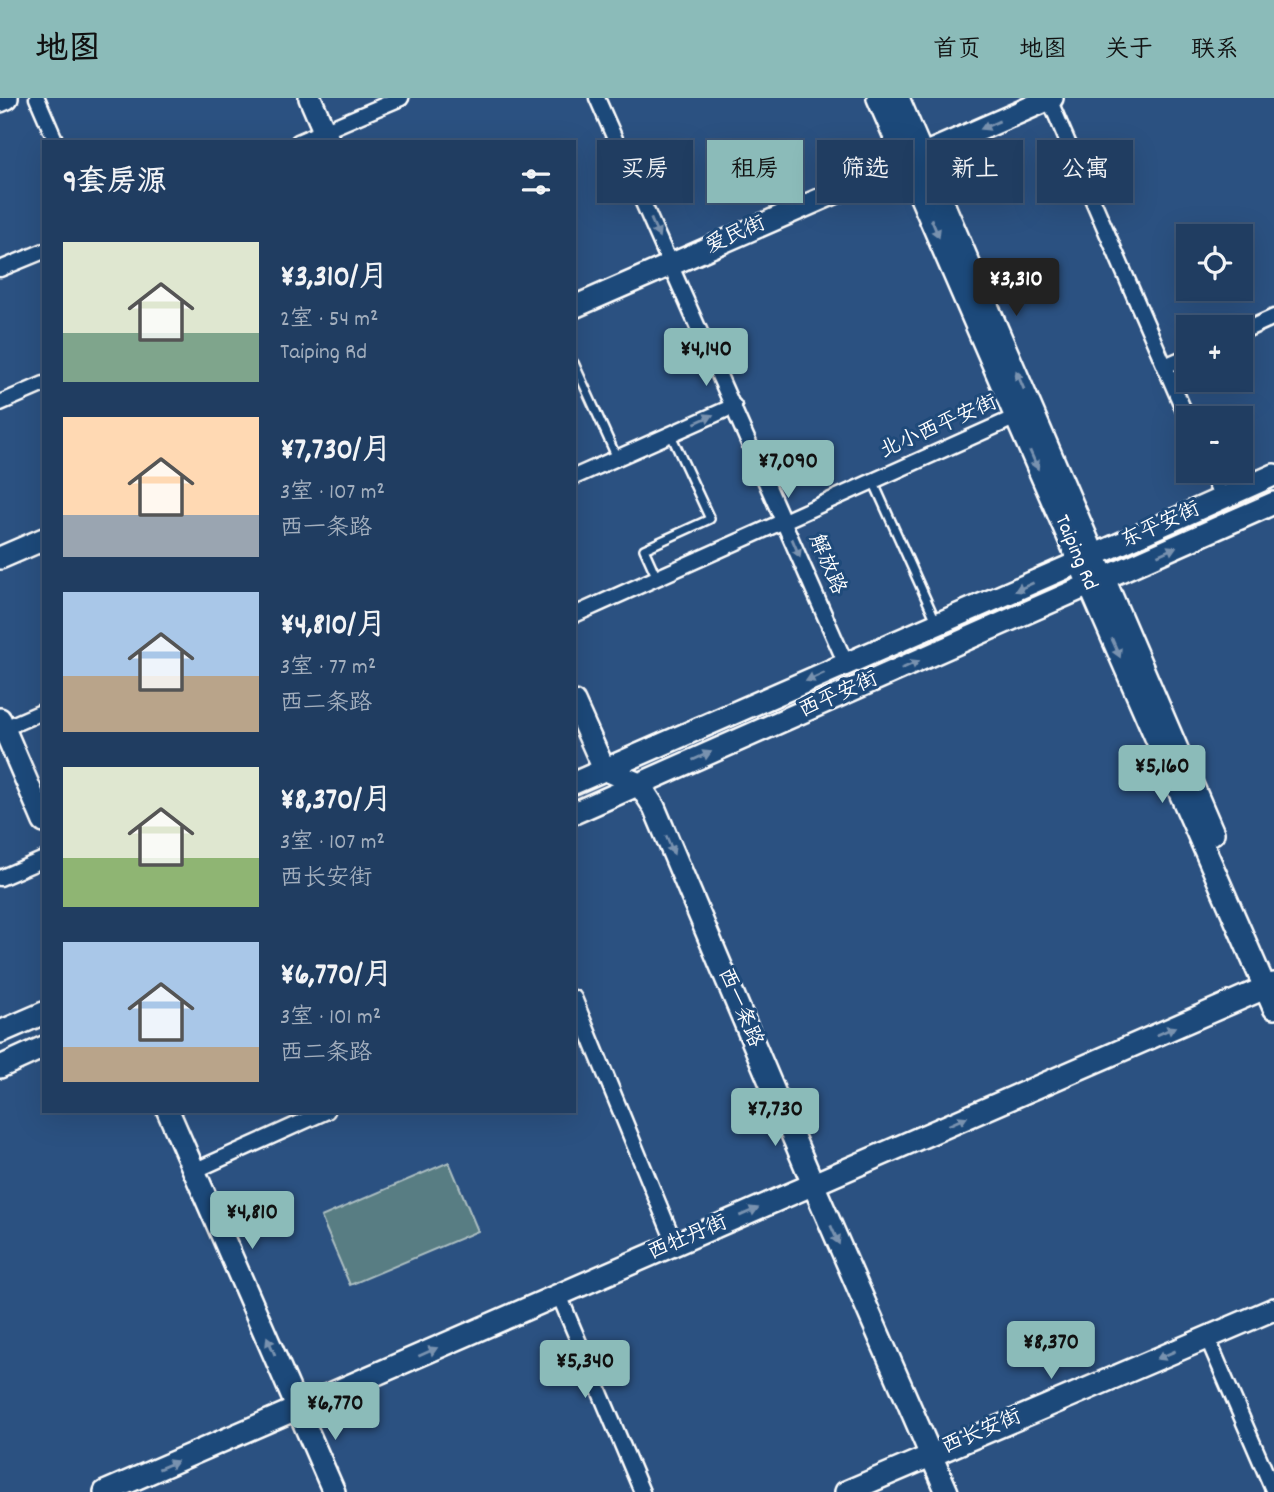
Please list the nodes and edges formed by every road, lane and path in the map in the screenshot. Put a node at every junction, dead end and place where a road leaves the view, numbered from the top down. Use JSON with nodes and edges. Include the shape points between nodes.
{"nodes":[{"id":1,"x":7,"y":98,"type":"edge"},
{"id":2,"x":37,"y":98,"type":"edge"},
{"id":3,"x":310,"y":98,"type":"edge"},
{"id":4,"x":401,"y":98,"type":"edge"},
{"id":5,"x":878,"y":98,"type":"edge"},
{"id":6,"x":898,"y":98,"type":"edge"},
{"id":7,"x":600,"y":99,"type":"edge"},
{"id":8,"x":1051,"y":99,"type":"edge"},
{"id":9,"x":0,"y":101,"type":"edge"},
{"id":10,"x":327,"y":136,"type":"edge"},
{"id":11,"x":55,"y":140,"type":"edge"},
{"id":12,"x":308,"y":140,"type":"edge"},
{"id":13,"x":914,"y":157,"type":"junction"},
{"id":14,"x":42,"y":251,"type":"edge"},
{"id":15,"x":671,"y":265,"type":"junction"},
{"id":16,"x":0,"y":269,"type":"edge"},
{"id":17,"x":576,"y":306,"type":"edge"},
{"id":18,"x":1274,"y":317,"type":"edge"},
{"id":19,"x":1253,"y":327,"type":"edge"},
{"id":20,"x":1176,"y":361,"type":"edge"},
{"id":21,"x":1165,"y":366,"type":"junction"},
{"id":22,"x":576,"y":367,"type":"edge"},
{"id":23,"x":42,"y":385,"type":"edge"},
{"id":24,"x":0,"y":403,"type":"edge"},
{"id":25,"x":734,"y":406,"type":"junction"},
{"id":26,"x":1182,"y":406,"type":"edge"},
{"id":27,"x":1016,"y":417,"type":"junction"},
{"id":28,"x":670,"y":434,"type":"junction"},
{"id":29,"x":617,"y":458,"type":"junction"},
{"id":30,"x":1274,"y":475,"type":"edge"},
{"id":31,"x":576,"y":476,"type":"edge"},
{"id":32,"x":873,"y":481,"type":"junction"},
{"id":33,"x":1215,"y":483,"type":"edge"},
{"id":34,"x":1222,"y":498,"type":"junction"},
{"id":35,"x":1274,"y":503,"type":"edge"},
{"id":36,"x":785,"y":521,"type":"junction"},
{"id":37,"x":42,"y":540,"type":"edge"},
{"id":38,"x":0,"y":558,"type":"edge"},
{"id":39,"x":1087,"y":559,"type":"junction"},
{"id":40,"x":657,"y":578,"type":"junction"},
{"id":41,"x":1097,"y":582,"type":"junction"},
{"id":42,"x":576,"y":614,"type":"edge"},
{"id":43,"x":938,"y":624,"type":"junction"},
{"id":44,"x":846,"y":664,"type":"junction"},
{"id":45,"x":576,"y":706,"type":"edge"},
{"id":46,"x":42,"y":712,"type":"edge"},
{"id":47,"x":1,"y":726,"type":"edge"},
{"id":48,"x":604,"y":769,"type":"junction"},
{"id":49,"x":576,"y":782,"type":"edge"},
{"id":50,"x":639,"y":784,"type":"junction"},
{"id":51,"x":576,"y":812,"type":"edge"},
{"id":52,"x":42,"y":818,"type":"edge"},
{"id":53,"x":42,"y":860,"type":"edge"},
{"id":54,"x":0,"y":878,"type":"edge"},
{"id":55,"x":1271,"y":983,"type":"edge"},
{"id":56,"x":576,"y":1005,"type":"edge"},
{"id":57,"x":1274,"y":1008,"type":"edge"},
{"id":58,"x":42,"y":1014,"type":"edge"},
{"id":59,"x":0,"y":1032,"type":"edge"},
{"id":60,"x":42,"y":1048,"type":"edge"},
{"id":61,"x":0,"y":1067,"type":"edge"},
{"id":62,"x":170,"y":1113,"type":"edge"},
{"id":63,"x":323,"y":1113,"type":"edge"},
{"id":64,"x":194,"y":1171,"type":"junction"},
{"id":65,"x":813,"y":1184,"type":"junction"},
{"id":66,"x":675,"y":1244,"type":"junction"},
{"id":67,"x":559,"y":1295,"type":"junction"},
{"id":68,"x":1274,"y":1309,"type":"edge"},
{"id":69,"x":1208,"y":1337,"type":"junction"},
{"id":70,"x":298,"y":1408,"type":"junction"},
{"id":71,"x":931,"y":1455,"type":"junction"},
{"id":72,"x":105,"y":1492,"type":"edge"},
{"id":73,"x":334,"y":1492,"type":"edge"},
{"id":74,"x":642,"y":1492,"type":"edge"},
{"id":75,"x":846,"y":1492,"type":"edge"},
{"id":76,"x":947,"y":1492,"type":"edge"},
{"id":77,"x":1274,"y":1492,"type":"edge"}],
"edges":[{"from":1,"to":9,"type":"main road"},
{"from":2,"to":11,"type":"street"},
{"from":3,"to":10,"type":"main road"},
{"from":4,"to":10,"type":"street"},
{"from":5,"to":13,"type":"main road","name":"Taiping Rd"},
{"from":6,"to":13,"type":"main road","name":"Taiping Rd"},
{"from":7,"to":15,"type":"street","name":"解放路","one_way":true},
{"from":8,"to":13,"type":"main road","name":"爱民街","one_way":true},
{"from":8,"to":21,"type":"street"},
{"from":10,"to":12,"type":"street"},
{"from":13,"to":15,"type":"main road","name":"爱民街"},
{"from":13,"to":27,"type":"main road","name":"Taiping Rd","one_way":true},
{"from":39,"to":13,"type":"main road","name":"Taiping Rd","one_way":true},
{"from":14,"to":16,"type":"street"},
{"from":15,"to":17,"type":"main road","name":"爱民街"},
{"from":15,"to":25,"type":"street","name":"解放路"},
{"from":18,"to":19,"type":"street"},
{"from":20,"to":21,"type":"street"},
{"from":21,"to":26,"type":"street"},
{"from":22,"to":29,"type":"lane"},
{"from":23,"to":24,"type":"street"},
{"from":28,"to":25,"type":"street","one_way":true},
{"from":25,"to":36,"type":"street","name":"解放路"},
{"from":27,"to":32,"type":"street","name":"北小西平安街"},
{"from":27,"to":39,"type":"main road","name":"Taiping Rd","one_way":true},
{"from":28,"to":29,"type":"street"},
{"from":28,"to":40,"type":"lane","via":[[710,519],[644,549]]},
{"from":29,"to":31,"type":"street"},
{"from":30,"to":34,"type":"main road","name":"东平安街"},
{"from":32,"to":36,"type":"street","name":"北小西平安街"},
{"from":32,"to":43,"type":"lane"},
{"from":33,"to":34,"type":"street"},
{"from":34,"to":39,"type":"main road","name":"东平安街"},
{"from":41,"to":35,"type":"main road","name":"东平安街","one_way":true},
{"from":36,"to":40,"type":"street","name":"北小西平安街"},
{"from":36,"to":44,"type":"street","name":"解放路","one_way":true},
{"from":37,"to":38,"type":"main road"},
{"from":39,"to":41,"type":"main road","name":"Taiping Rd"},
{"from":39,"to":43,"type":"main road","name":"西平安街","one_way":true},
{"from":40,"to":42,"type":"street","name":"北小西平安街"},
{"from":50,"to":41,"type":"main road","name":"西平安街","one_way":true},
{"from":41,"to":55,"type":"main road","name":"Taiping Rd"},
{"from":43,"to":44,"type":"main road","name":"西平安街"},
{"from":44,"to":48,"type":"main road","name":"西平安街","one_way":true},
{"from":45,"to":48,"type":"main road"},
{"from":46,"to":47,"type":"street"},
{"from":47,"to":52,"type":"main road"},
{"from":48,"to":49,"type":"main road","name":"西平安街"},
{"from":48,"to":50,"type":"main road"},
{"from":50,"to":51,"type":"main road","name":"西平安街"},
{"from":50,"to":65,"type":"main road","name":"西一条路","one_way":true,"via":[[654,807]]},
{"from":53,"to":54,"type":"street"},
{"from":55,"to":57,"type":"main road","name":"Taiping Rd"},
{"from":65,"to":55,"type":"main road","name":"西牡丹街","one_way":true},
{"from":56,"to":66,"type":"street"},
{"from":58,"to":59,"type":"main road"},
{"from":60,"to":61,"type":"main road"},
{"from":62,"to":64,"type":"main road"},
{"from":63,"to":64,"type":"street"},
{"from":70,"to":64,"type":"main road","one_way":true},
{"from":66,"to":65,"type":"main road","name":"西牡丹街","one_way":true},
{"from":65,"to":71,"type":"main road","name":"西一条路","one_way":true},
{"from":66,"to":67,"type":"main road","name":"西牡丹街"},
{"from":70,"to":67,"type":"main road","name":"西牡丹街","one_way":true},
{"from":67,"to":74,"type":"street"},
{"from":68,"to":69,"type":"main road","name":"西长安街"},
{"from":69,"to":71,"type":"main road","name":"西长安街","one_way":true},
{"from":69,"to":77,"type":"street"},
{"from":72,"to":70,"type":"main road","name":"西牡丹街","one_way":true},
{"from":70,"to":73,"type":"main road"},
{"from":71,"to":75,"type":"main road","name":"西长安街"},
{"from":71,"to":76,"type":"main road","name":"西一条路"}]}
